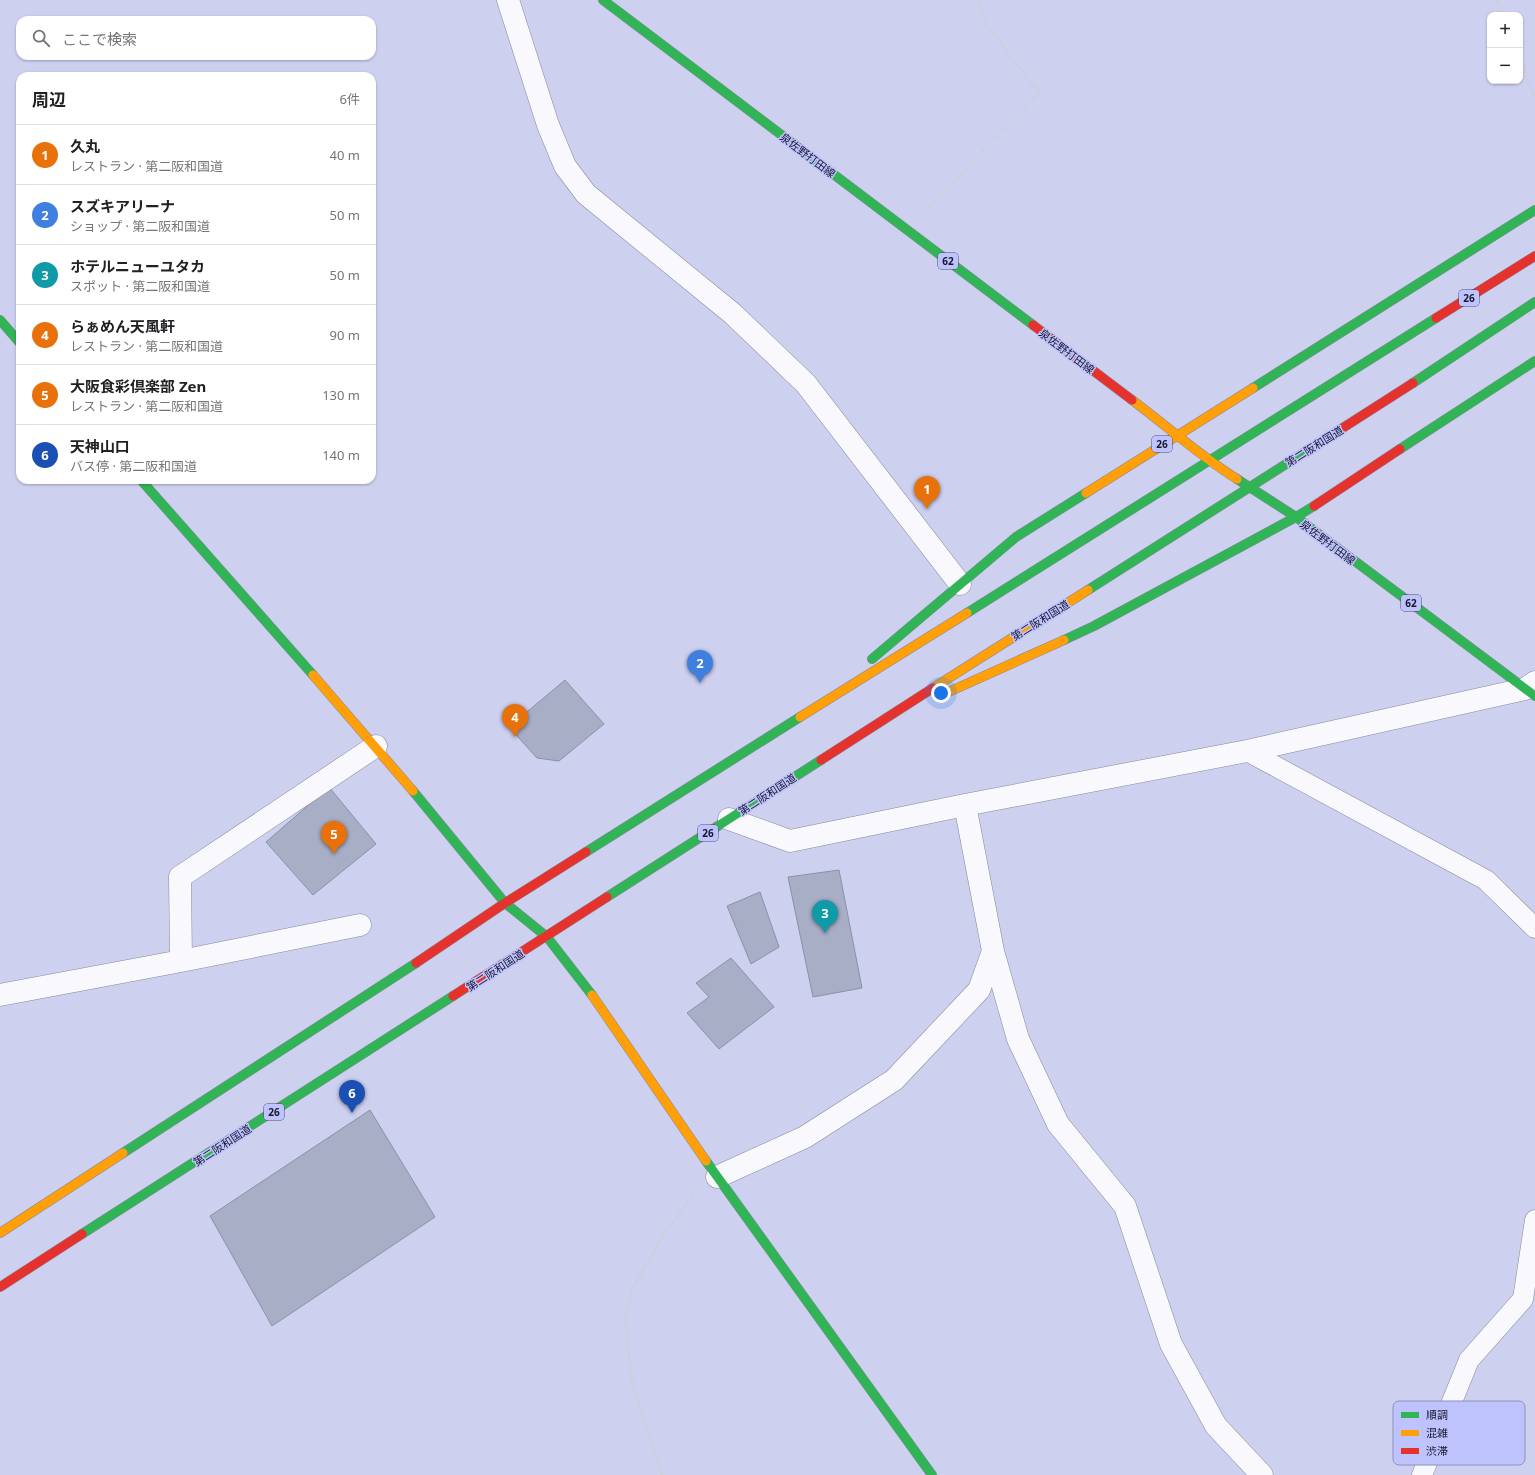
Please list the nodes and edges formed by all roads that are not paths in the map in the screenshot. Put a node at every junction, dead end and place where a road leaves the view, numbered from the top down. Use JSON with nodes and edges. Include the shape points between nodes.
{"nodes":[{"id":1,"x":508,"y":0,"type":"edge"},
{"id":2,"x":603,"y":0,"type":"edge"},
{"id":3,"x":1535,"y":210,"type":"edge"},
{"id":4,"x":1535,"y":256,"type":"edge"},
{"id":5,"x":1535,"y":302,"type":"edge"},
{"id":6,"x":0,"y":320,"type":"edge"},
{"id":7,"x":16,"y":338,"type":"edge"},
{"id":8,"x":1535,"y":361,"type":"edge"},
{"id":9,"x":1177,"y":434,"type":"junction"},
{"id":10,"x":1208,"y":461,"type":"junction"},
{"id":11,"x":145,"y":484,"type":"edge"},
{"id":12,"x":1249,"y":487,"type":"junction"},
{"id":13,"x":1296,"y":517,"type":"junction"},
{"id":14,"x":960,"y":584,"type":"junction"},
{"id":15,"x":1532,"y":689,"type":"edge"},
{"id":16,"x":813,"y":709,"type":"junction"},
{"id":17,"x":869,"y":729,"type":"junction"},
{"id":18,"x":376,"y":746,"type":"junction"},
{"id":19,"x":1247,"y":751,"type":"junction"},
{"id":20,"x":965,"y":805,"type":"junction"},
{"id":21,"x":730,"y":819,"type":"junction"},
{"id":22,"x":505,"y":903,"type":"junction"},
{"id":23,"x":360,"y":925,"type":"dead end"},
{"id":24,"x":1535,"y":928,"type":"edge"},
{"id":25,"x":547,"y":937,"type":"junction"},
{"id":26,"x":993,"y":951,"type":"junction"},
{"id":27,"x":181,"y":961,"type":"junction"},
{"id":28,"x":0,"y":995,"type":"edge"},
{"id":29,"x":715,"y":1174,"type":"junction"},
{"id":30,"x":1535,"y":1220,"type":"edge"},
{"id":31,"x":0,"y":1233,"type":"edge"},
{"id":32,"x":0,"y":1287,"type":"edge"},
{"id":33,"x":1452,"y":1401,"type":"edge"},
{"id":34,"x":1426,"y":1465,"type":"edge"},
{"id":35,"x":932,"y":1475,"type":"edge"},
{"id":36,"x":1262,"y":1475,"type":"edge"},
{"id":37,"x":1422,"y":1475,"type":"edge"}],
"edges":[{"from":1,"to":14,"type":"street","via":[[548,125],[565,166],[586,194],[733,314],[806,384]]},
{"from":2,"to":9,"type":"main road","name":"泉佐野打田線","number":"62"},
{"from":3,"to":9,"type":"main road","number":"26"},
{"from":4,"to":10,"type":"main road","number":"26"},
{"from":5,"to":12,"type":"main road","name":"第二阪和国道","number":"26"},
{"from":6,"to":7,"type":"main road"},
{"from":8,"to":13,"type":"main road","number":"26"},
{"from":9,"to":10,"type":"main road","name":"泉佐野打田線","number":"62"},
{"from":9,"to":14,"type":"main road","number":"26","via":[[1016,537]]},
{"from":10,"to":12,"type":"main road","name":"泉佐野打田線","number":"62"},
{"from":10,"to":16,"type":"main road","number":"26"},
{"from":11,"to":18,"type":"main road"},
{"from":12,"to":13,"type":"main road","name":"泉佐野打田線","number":"62"},
{"from":12,"to":17,"type":"main road","name":"第二阪和国道","number":"26"},
{"from":13,"to":15,"type":"main road","name":"泉佐野打田線","number":"62"},
{"from":13,"to":17,"type":"main road","number":"26","via":[[1094,626]]},
{"from":14,"to":16,"type":"main road","number":"26"},
{"from":15,"to":19,"type":"street"},
{"from":16,"to":22,"type":"main road","number":"26"},
{"from":17,"to":21,"type":"main road","name":"第二阪和国道","number":"26"},
{"from":18,"to":22,"type":"main road"},
{"from":18,"to":27,"type":"street","via":[[180,877]]},
{"from":19,"to":20,"type":"street"},
{"from":19,"to":24,"type":"lane","via":[[1486,880]]},
{"from":20,"to":21,"type":"street","via":[[790,841]]},
{"from":20,"to":26,"type":"street"},
{"from":21,"to":25,"type":"main road","name":"第二阪和国道","number":"26"},
{"from":22,"to":25,"type":"main road"},
{"from":22,"to":31,"type":"main road","number":"26"},
{"from":23,"to":27,"type":"street"},
{"from":25,"to":29,"type":"main road","via":[[585,986]]},
{"from":25,"to":32,"type":"main road","name":"第二阪和国道","number":"26"},
{"from":26,"to":29,"type":"street","via":[[979,990],[894,1080],[805,1137]]},
{"from":26,"to":36,"type":"street","via":[[1018,1039],[1058,1124],[1125,1206],[1171,1344],[1216,1426]]},
{"from":27,"to":28,"type":"street"},
{"from":29,"to":35,"type":"main road"},
{"from":30,"to":33,"type":"lane","via":[[1523,1299],[1469,1360]]},
{"from":34,"to":37,"type":"lane"}]}
